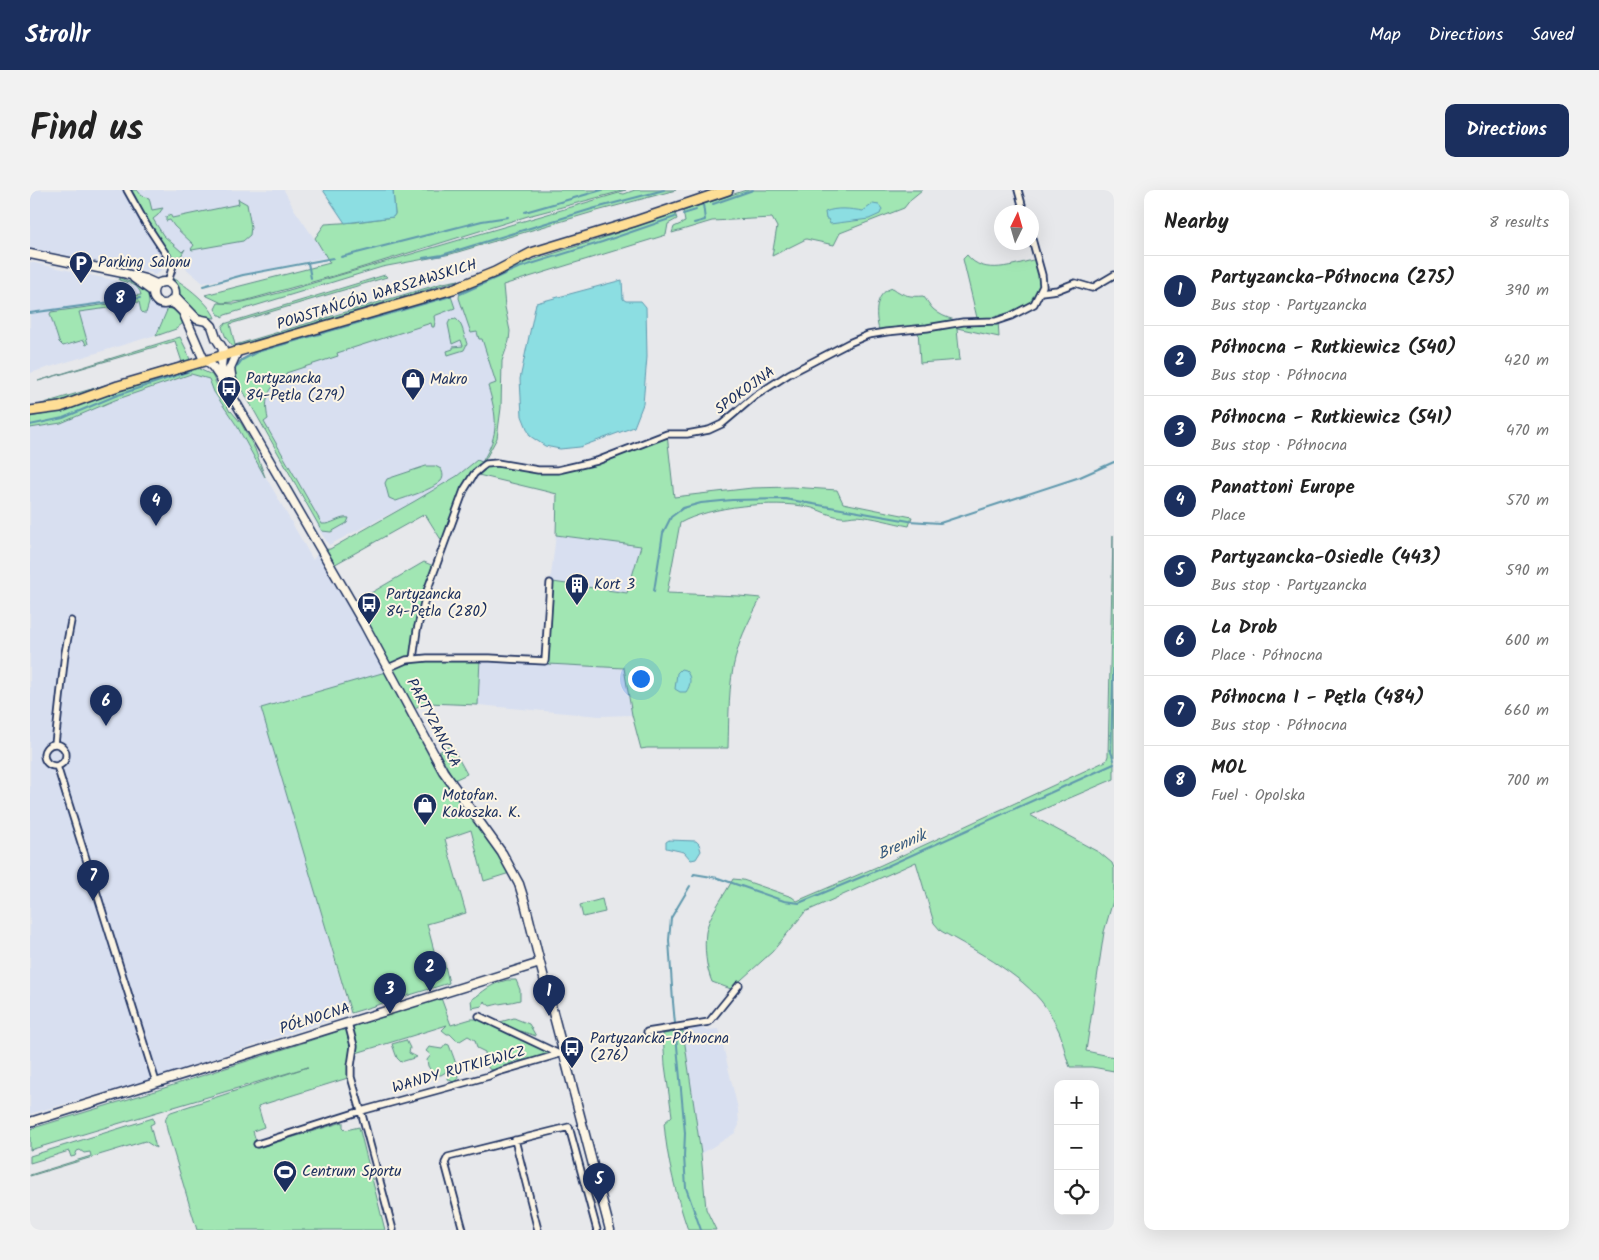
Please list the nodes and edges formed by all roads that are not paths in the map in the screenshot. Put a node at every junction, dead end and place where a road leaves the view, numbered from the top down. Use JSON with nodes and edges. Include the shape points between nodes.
{"nodes":[{"id":1,"x":127,"y":190,"type":"edge"},
{"id":2,"x":728,"y":190,"type":"edge"},
{"id":3,"x":1018,"y":190,"type":"edge"},
{"id":4,"x":1022,"y":205,"type":"edge"},
{"id":5,"x":1035,"y":250,"type":"edge"},
{"id":6,"x":30,"y":254,"type":"edge"},
{"id":7,"x":1114,"y":275,"type":"edge"},
{"id":8,"x":168,"y":282,"type":"junction"},
{"id":9,"x":154,"y":288,"type":"junction"},
{"id":10,"x":1041,"y":292,"type":"junction"},
{"id":11,"x":172,"y":299,"type":"junction"},
{"id":12,"x":238,"y":350,"type":"junction"},
{"id":13,"x":222,"y":359,"type":"junction"},
{"id":14,"x":206,"y":361,"type":"junction"},
{"id":15,"x":228,"y":389,"type":"junction"},
{"id":16,"x":236,"y":403,"type":"junction"},
{"id":17,"x":30,"y":412,"type":"edge"},
{"id":18,"x":550,"y":583,"type":"dead end"},
{"id":19,"x":71,"y":621,"type":"dead end"},
{"id":20,"x":413,"y":659,"type":"junction"},
{"id":21,"x":388,"y":668,"type":"junction"},
{"id":22,"x":56,"y":744,"type":"junction"},
{"id":23,"x":57,"y":766,"type":"junction"},
{"id":24,"x":540,"y":963,"type":"junction"},
{"id":25,"x":739,"y":986,"type":"dead end"},
{"id":26,"x":479,"y":1016,"type":"dead end"},
{"id":27,"x":348,"y":1023,"type":"junction"},
{"id":28,"x":647,"y":1032,"type":"dead end"},
{"id":29,"x":560,"y":1053,"type":"junction"},
{"id":30,"x":156,"y":1082,"type":"junction"},
{"id":31,"x":361,"y":1111,"type":"junction"},
{"id":32,"x":30,"y":1122,"type":"edge"},
{"id":33,"x":515,"y":1140,"type":"junction"},
{"id":34,"x":257,"y":1144,"type":"dead end"},
{"id":35,"x":393,"y":1230,"type":"edge"},
{"id":36,"x":463,"y":1230,"type":"edge"},
{"id":37,"x":538,"y":1230,"type":"edge"},
{"id":38,"x":597,"y":1230,"type":"edge"},
{"id":39,"x":608,"y":1230,"type":"edge"}],
"edges":[{"from":1,"to":8,"type":"street","via":[[173,265]]},
{"from":2,"to":12,"type":"main road","name":"POWSTAŃCÓW WARSZAWSKICH","via":[[531,253],[486,276],[453,288]]},
{"from":3,"to":4,"type":"street"},
{"from":5,"to":10,"type":"street","via":[[1044,282]]},
{"from":6,"to":9,"type":"main road","via":[[145,279]]},
{"from":7,"to":10,"type":"street","via":[[1092,288],[1075,282],[1057,290]]},
{"from":8,"to":9,"type":"main road"},
{"from":8,"to":11,"type":"main road","via":[[174,289]]},
{"from":9,"to":11,"type":"main road","via":[[156,302],[165,304]]},
{"from":10,"to":20,"type":"street","name":"SPOKOJNA","via":[[1034,304],[1003,319],[886,332],[848,343],[762,391],[722,424],[708,430],[667,434],[597,461],[558,470],[497,463],[482,466],[464,490],[429,583]]},
{"from":11,"to":13,"type":"main road","name":"PARTYZANCKA","via":[[197,319],[211,324],[223,349]]},
{"from":11,"to":14,"type":"main road","name":"PARTYZANCKA","via":[[183,312]]},
{"from":12,"to":13,"type":"main road","name":"POWSTAŃCÓW WARSZAWSKICH"},
{"from":12,"to":16,"type":"main road","via":[[230,368]]},
{"from":13,"to":14,"type":"main road","name":"POWSTAŃCÓW WARSZAWSKICH"},
{"from":13,"to":15,"type":"main road","name":"PARTYZANCKA"},
{"from":14,"to":15,"type":"main road","name":"PARTYZANCKA"},
{"from":14,"to":17,"type":"main road","name":"POWSTAŃCÓW WARSZAWSKICH","via":[[118,386],[60,407]]},
{"from":15,"to":16,"type":"main road","name":"PARTYZANCKA"},
{"from":16,"to":21,"type":"main road","name":"PARTYZANCKA"},
{"from":18,"to":20,"type":"street","via":[[544,661],[466,657]]},
{"from":19,"to":22,"type":"street"},
{"from":20,"to":21,"type":"street"},
{"from":21,"to":24,"type":"main road","name":"PARTYZANCKA","via":[[443,771],[513,872],[526,903]]},
{"from":22,"to":23,"type":"street","via":[[62,747],[66,756],[64,763]]},
{"from":22,"to":23,"type":"street","via":[[46,749],[44,756],[50,765]]},
{"from":23,"to":30,"type":"street"},
{"from":24,"to":27,"type":"main road","name":"PÓŁNOCNA"},
{"from":24,"to":29,"type":"main road","name":"PARTYZANCKA"},
{"from":25,"to":28,"type":"street","via":[[709,1022]]},
{"from":26,"to":29,"type":"street"},
{"from":27,"to":30,"type":"main road","name":"PÓŁNOCNA"},
{"from":27,"to":31,"type":"street","via":[[354,1042],[350,1072]]},
{"from":29,"to":31,"type":"street","name":"WANDY RUTKIEWICZ"},
{"from":29,"to":39,"type":"main road","name":"PARTYZANCKA"},
{"from":30,"to":32,"type":"main road","name":"PÓŁNOCNA"},
{"from":31,"to":34,"type":"street","name":"WANDY RUTKIEWICZ"},
{"from":31,"to":35,"type":"street"},
{"from":33,"to":36,"type":"street","via":[[448,1157],[445,1163]]},
{"from":33,"to":37,"type":"street"},
{"from":33,"to":38,"type":"street","via":[[569,1127]]}]}
